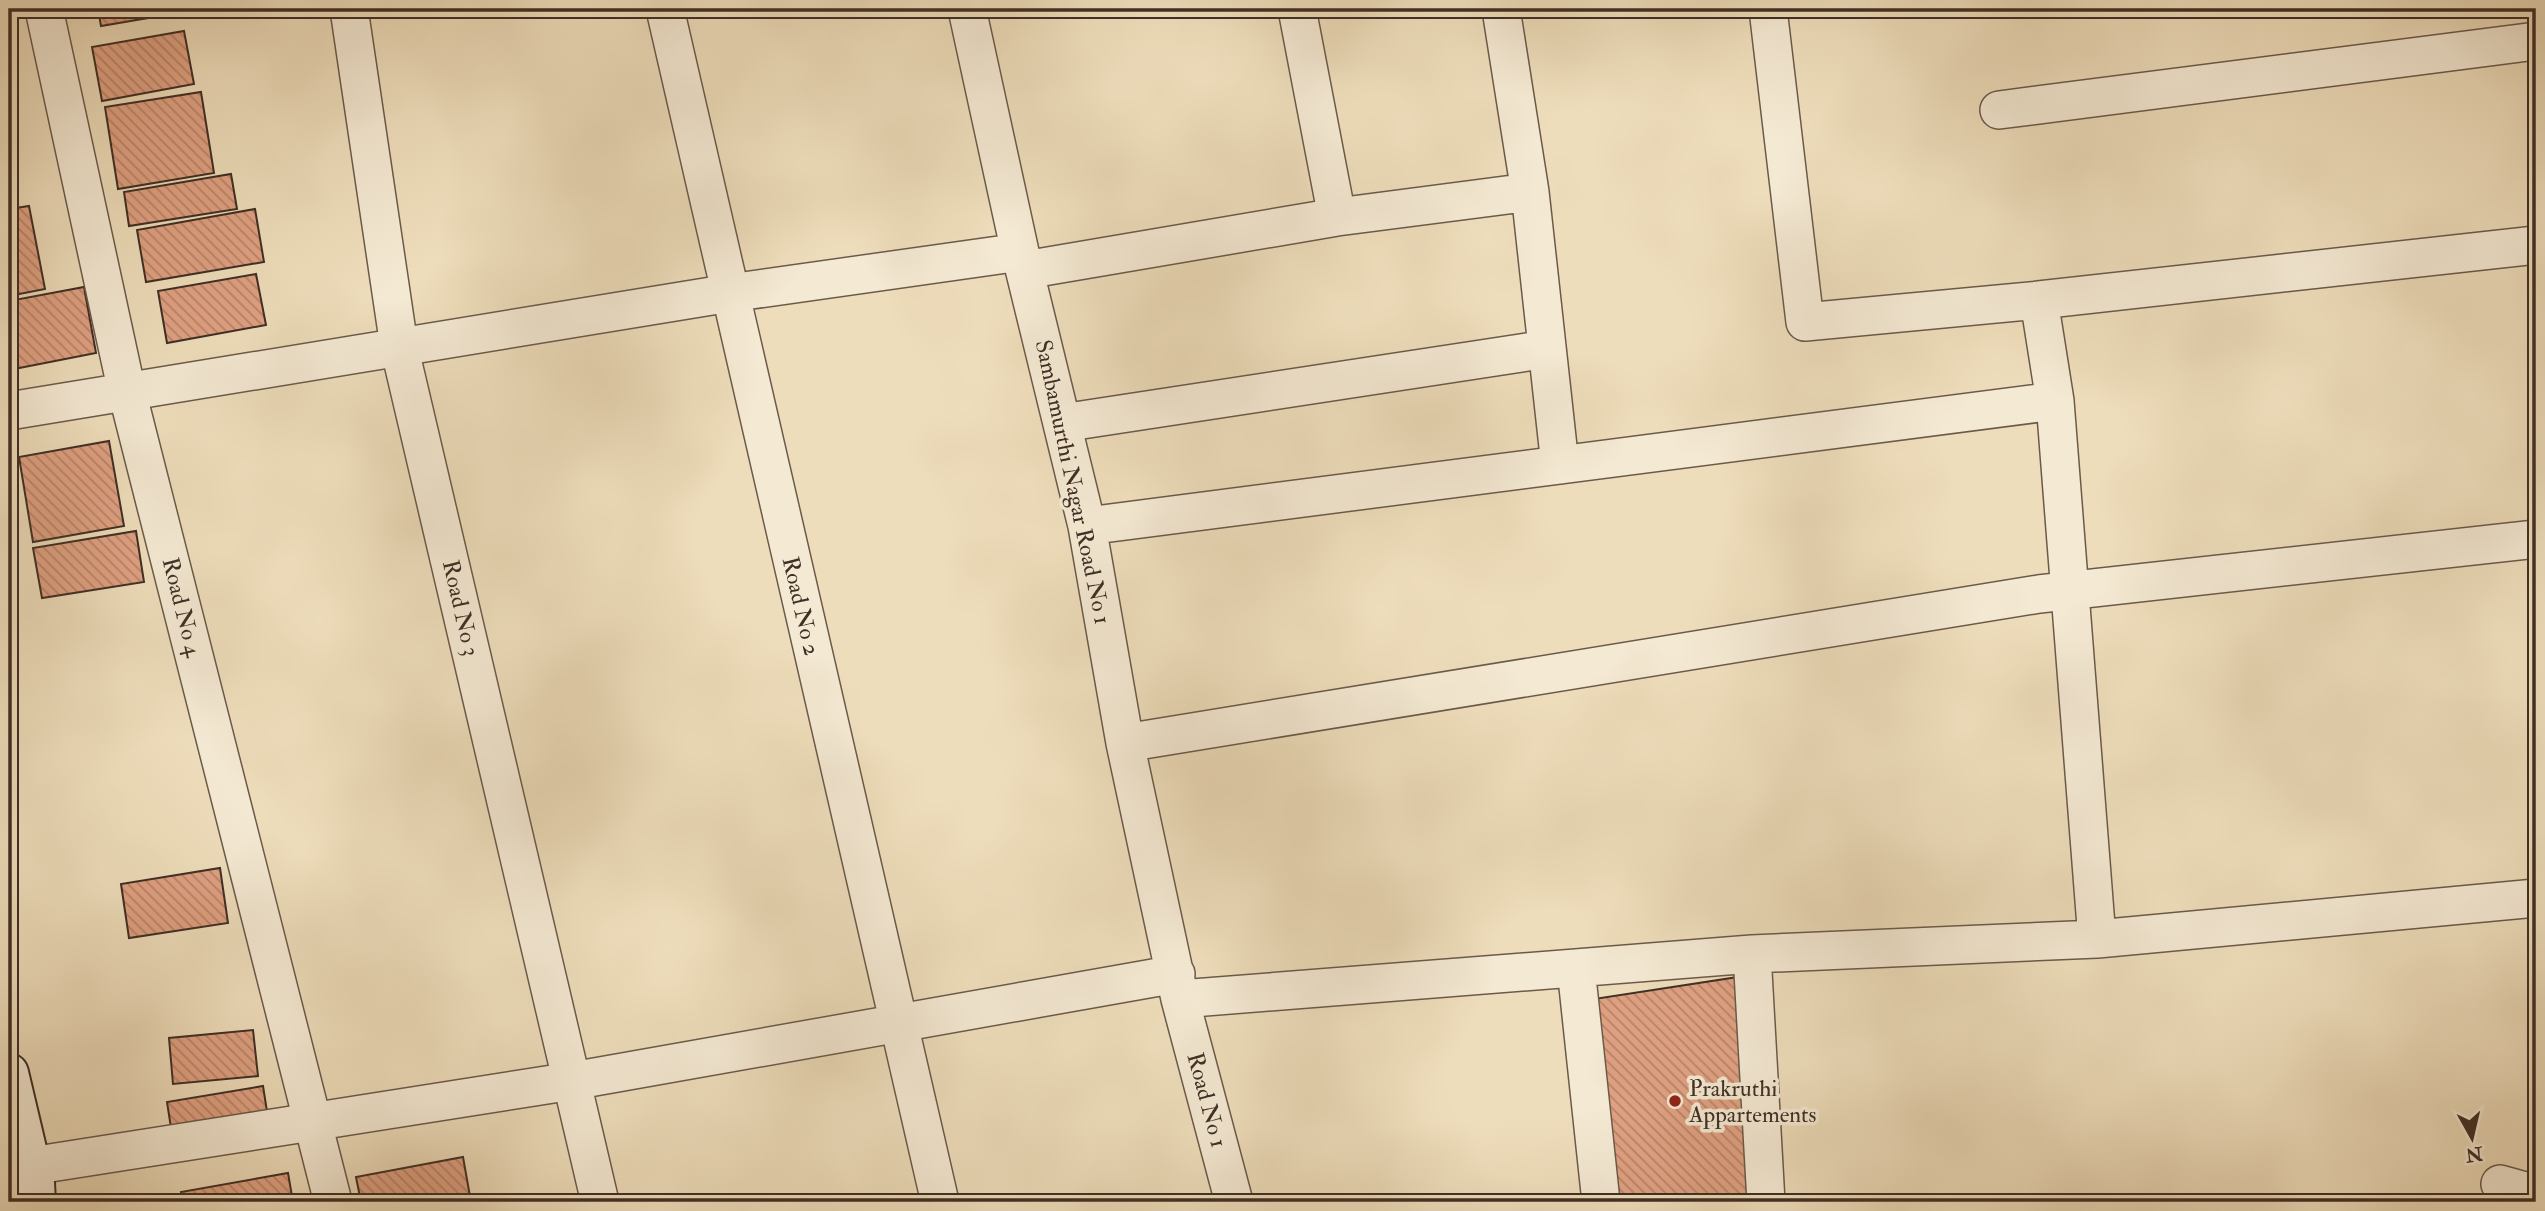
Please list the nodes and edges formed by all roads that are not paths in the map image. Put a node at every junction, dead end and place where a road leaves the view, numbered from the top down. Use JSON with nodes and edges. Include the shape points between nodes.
{"nodes":[{"id":1,"x":44,"y":9,"type":"edge"},
{"id":2,"x":349,"y":9,"type":"edge"},
{"id":3,"x":665,"y":9,"type":"edge"},
{"id":4,"x":967,"y":9,"type":"edge"},
{"id":5,"x":1297,"y":9,"type":"edge"},
{"id":6,"x":1501,"y":9,"type":"edge"},
{"id":7,"x":1768,"y":9,"type":"edge"},
{"id":8,"x":2536,"y":41,"type":"edge"},
{"id":9,"x":1999,"y":110,"type":"dead end"},
{"id":10,"x":1530,"y":192,"type":"junction"},
{"id":11,"x":1337,"y":217,"type":"junction"},
{"id":12,"x":2536,"y":245,"type":"edge"},
{"id":13,"x":1022,"y":261,"type":"junction"},
{"id":14,"x":730,"y":293,"type":"junction"},
{"id":15,"x":2039,"y":300,"type":"junction"},
{"id":16,"x":399,"y":346,"type":"junction"},
{"id":17,"x":1547,"y":349,"type":"junction"},
{"id":18,"x":127,"y":392,"type":"junction"},
{"id":19,"x":2055,"y":401,"type":"junction"},
{"id":20,"x":9,"y":411,"type":"edge"},
{"id":21,"x":1062,"y":423,"type":"junction"},
{"id":22,"x":1560,"y":465,"type":"junction"},
{"id":23,"x":1087,"y":526,"type":"junction"},
{"id":24,"x":2536,"y":539,"type":"edge"},
{"id":25,"x":2069,"y":591,"type":"junction"},
{"id":26,"x":1125,"y":743,"type":"junction"},
{"id":27,"x":2536,"y":898,"type":"edge"},
{"id":28,"x":2096,"y":939,"type":"junction"},
{"id":29,"x":1752,"y":954,"type":"junction"},
{"id":30,"x":1576,"y":968,"type":"junction"},
{"id":31,"x":1178,"y":986,"type":"junction"},
{"id":32,"x":896,"y":1024,"type":"junction"},
{"id":33,"x":9,"y":1073,"type":"edge"},
{"id":34,"x":572,"y":1081,"type":"junction"},
{"id":35,"x":314,"y":1121,"type":"junction"},
{"id":36,"x":2500,"y":1184,"type":"dead end"},
{"id":37,"x":28,"y":1185,"type":"edge"},
{"id":38,"x":2536,"y":1194,"type":"edge"},
{"id":39,"x":333,"y":1202,"type":"edge"},
{"id":40,"x":600,"y":1202,"type":"edge"},
{"id":41,"x":940,"y":1202,"type":"edge"},
{"id":42,"x":1234,"y":1202,"type":"edge"},
{"id":43,"x":1601,"y":1202,"type":"edge"},
{"id":44,"x":1766,"y":1202,"type":"edge"}],
"edges":[{"from":1,"to":18,"type":"street","name":"Road No 4"},
{"from":2,"to":16,"type":"street","name":"Road No 3"},
{"from":3,"to":14,"type":"street","name":"Road No 2"},
{"from":4,"to":13,"type":"street","name":"Sambamurthi Nagar Road No 1"},
{"from":5,"to":11,"type":"street"},
{"from":6,"to":10,"type":"street"},
{"from":7,"to":15,"type":"street","via":[[1805,322]]},
{"from":8,"to":9,"type":"street"},
{"from":10,"to":11,"type":"street"},
{"from":10,"to":17,"type":"street"},
{"from":11,"to":13,"type":"street"},
{"from":12,"to":15,"type":"street"},
{"from":13,"to":14,"type":"street"},
{"from":13,"to":21,"type":"street","name":"Sambamurthi Nagar Road No 1"},
{"from":14,"to":16,"type":"street"},
{"from":14,"to":32,"type":"street","name":"Road No 2"},
{"from":15,"to":19,"type":"street"},
{"from":16,"to":18,"type":"street"},
{"from":16,"to":34,"type":"street","name":"Road No 3"},
{"from":17,"to":21,"type":"street"},
{"from":17,"to":22,"type":"street"},
{"from":18,"to":20,"type":"street"},
{"from":18,"to":35,"type":"street","name":"Road No 4"},
{"from":19,"to":22,"type":"street"},
{"from":19,"to":25,"type":"street"},
{"from":21,"to":23,"type":"street","name":"Sambamurthi Nagar Road No 1"},
{"from":22,"to":23,"type":"street"},
{"from":23,"to":26,"type":"street","name":"Sambamurthi Nagar Road No 1"},
{"from":24,"to":25,"type":"street"},
{"from":25,"to":26,"type":"street"},
{"from":25,"to":28,"type":"street"},
{"from":26,"to":31,"type":"street","name":"Sambamurthi Nagar Road No 1"},
{"from":27,"to":28,"type":"street"},
{"from":28,"to":29,"type":"street"},
{"from":29,"to":30,"type":"street"},
{"from":29,"to":44,"type":"street"},
{"from":30,"to":31,"type":"street"},
{"from":30,"to":43,"type":"street"},
{"from":31,"to":32,"type":"street"},
{"from":31,"to":42,"type":"street","name":"Road No 1"},
{"from":32,"to":34,"type":"street"},
{"from":32,"to":41,"type":"street","name":"Road No 2"},
{"from":33,"to":37,"type":"street"},
{"from":34,"to":35,"type":"street"},
{"from":34,"to":40,"type":"street","name":"Road No 3"},
{"from":35,"to":37,"type":"street"},
{"from":35,"to":39,"type":"street","name":"Road No 4"},
{"from":36,"to":38,"type":"street"}]}
